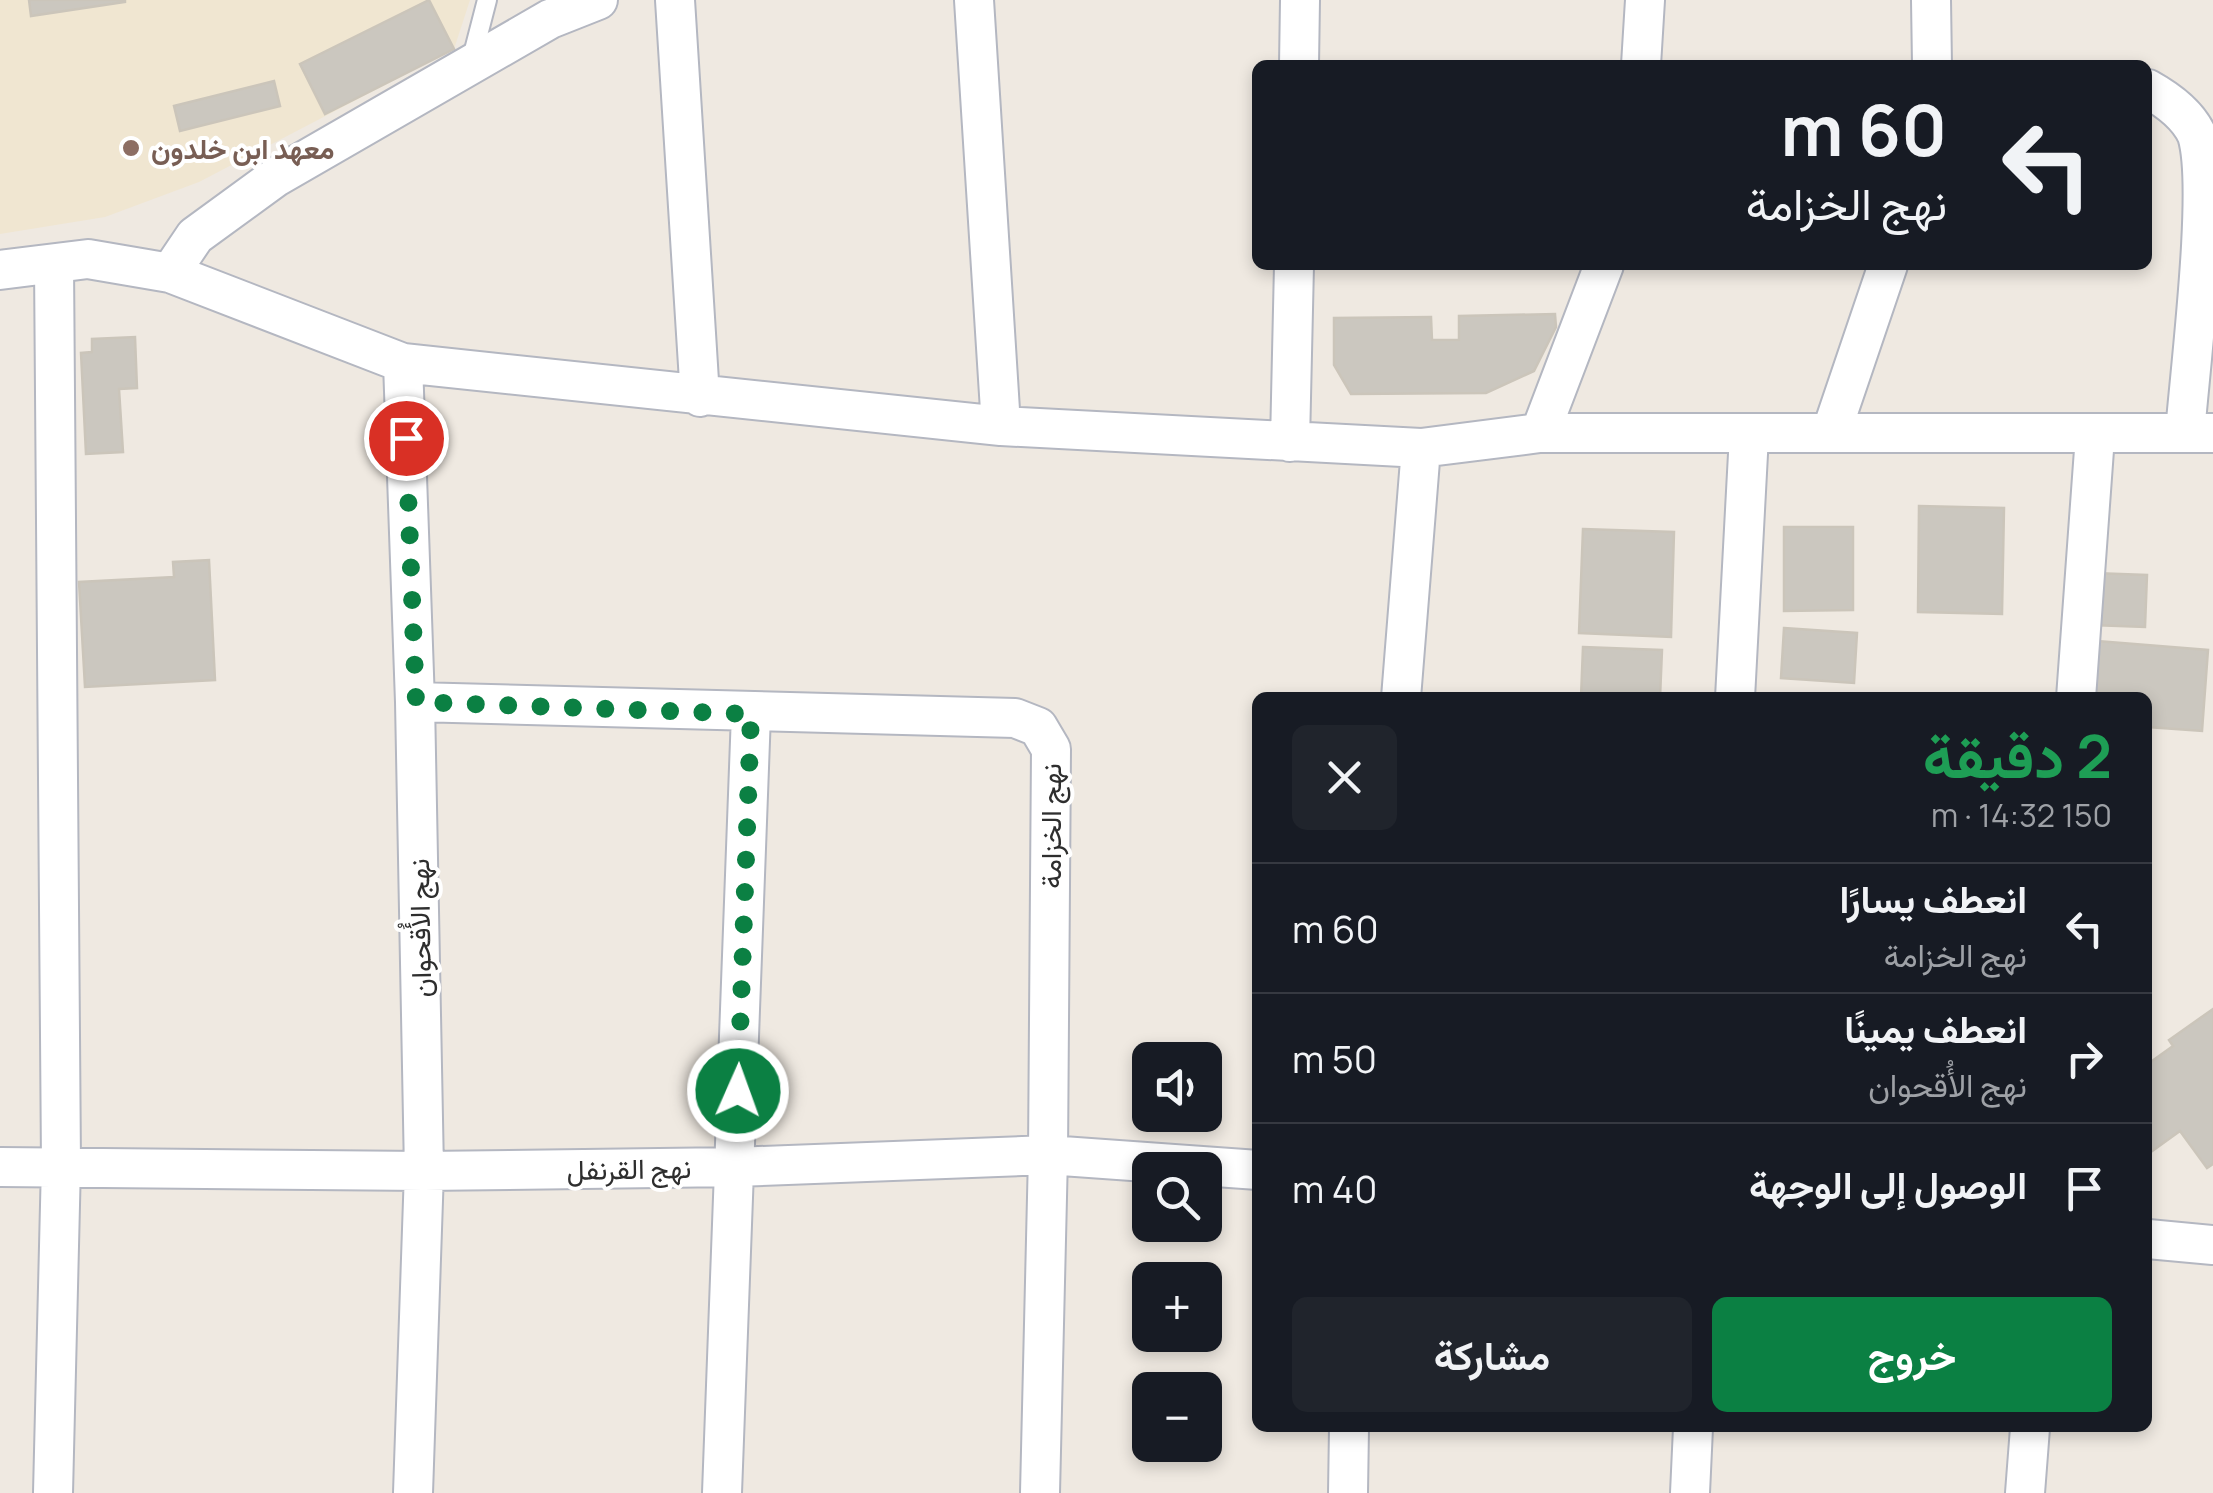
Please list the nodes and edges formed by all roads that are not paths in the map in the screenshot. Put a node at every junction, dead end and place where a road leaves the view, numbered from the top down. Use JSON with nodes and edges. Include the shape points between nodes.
{"nodes":[{"id":1,"x":487,"y":0,"type":"edge"},
{"id":2,"x":598,"y":0,"type":"edge"},
{"id":3,"x":675,"y":0,"type":"edge"},
{"id":4,"x":974,"y":0,"type":"edge"},
{"id":5,"x":1300,"y":0,"type":"edge"},
{"id":6,"x":1645,"y":0,"type":"edge"},
{"id":7,"x":1931,"y":0,"type":"edge"},
{"id":8,"x":552,"y":10,"type":"edge"},
{"id":9,"x":1299,"y":60,"type":"edge"},
{"id":10,"x":1641,"y":60,"type":"edge"},
{"id":11,"x":1932,"y":60,"type":"edge"},
{"id":12,"x":471,"y":62,"type":"junction"},
{"id":13,"x":2152,"y":92,"type":"edge"},
{"id":14,"x":54,"y":264,"type":"junction"},
{"id":15,"x":0,"y":270,"type":"edge"},
{"id":16,"x":1294,"y":270,"type":"edge"},
{"id":17,"x":1602,"y":270,"type":"edge"},
{"id":18,"x":1886,"y":270,"type":"edge"},
{"id":19,"x":170,"y":273,"type":"junction"},
{"id":20,"x":403,"y":362,"type":"junction"},
{"id":21,"x":700,"y":397,"type":"junction"},
{"id":22,"x":1001,"y":426,"type":"junction"},
{"id":23,"x":1540,"y":433,"type":"junction"},
{"id":24,"x":1830,"y":433,"type":"junction"},
{"id":25,"x":2199,"y":433,"type":"edge"},
{"id":26,"x":1750,"y":435,"type":"junction"},
{"id":27,"x":2095,"y":436,"type":"junction"},
{"id":28,"x":1290,"y":442,"type":"junction"},
{"id":29,"x":1422,"y":448,"type":"junction"},
{"id":30,"x":1402,"y":692,"type":"edge"},
{"id":31,"x":1735,"y":692,"type":"edge"},
{"id":32,"x":2076,"y":692,"type":"edge"},
{"id":33,"x":416,"y":702,"type":"junction"},
{"id":34,"x":751,"y":714,"type":"junction"},
{"id":35,"x":1048,"y":1155,"type":"junction"},
{"id":36,"x":62,"y":1164,"type":"junction"},
{"id":37,"x":0,"y":1167,"type":"edge"},
{"id":38,"x":735,"y":1167,"type":"junction"},
{"id":39,"x":1252,"y":1170,"type":"edge"},
{"id":40,"x":424,"y":1171,"type":"junction"},
{"id":41,"x":2152,"y":1238,"type":"edge"},
{"id":42,"x":2213,"y":1245,"type":"edge"},
{"id":43,"x":1349,"y":1432,"type":"edge"},
{"id":44,"x":1693,"y":1432,"type":"edge"},
{"id":45,"x":2030,"y":1432,"type":"edge"},
{"id":46,"x":54,"y":1493,"type":"edge"},
{"id":47,"x":413,"y":1493,"type":"edge"},
{"id":48,"x":722,"y":1493,"type":"edge"},
{"id":49,"x":1040,"y":1493,"type":"edge"},
{"id":50,"x":1348,"y":1493,"type":"edge"},
{"id":51,"x":1690,"y":1493,"type":"edge"},
{"id":52,"x":2025,"y":1493,"type":"edge"}],
"edges":[{"from":1,"to":12,"type":"lane"},
{"from":2,"to":8,"type":"street"},
{"from":3,"to":21,"type":"street"},
{"from":4,"to":22,"type":"street"},
{"from":5,"to":9,"type":"street"},
{"from":6,"to":10,"type":"street"},
{"from":7,"to":11,"type":"street"},
{"from":8,"to":12,"type":"street"},
{"from":12,"to":19,"type":"street","via":[[230,208],[195,236]]},
{"from":13,"to":25,"type":"street","via":[[2195,131],[2204,155]]},
{"from":14,"to":15,"type":"street"},
{"from":14,"to":19,"type":"street","via":[[88,259]]},
{"from":14,"to":36,"type":"street"},
{"from":16,"to":28,"type":"street"},
{"from":17,"to":23,"type":"street"},
{"from":18,"to":24,"type":"street"},
{"from":19,"to":20,"type":"street"},
{"from":20,"to":21,"type":"street"},
{"from":20,"to":33,"type":"street","name":"نهج الأُقحوان"},
{"from":21,"to":22,"type":"street"},
{"from":22,"to":28,"type":"street"},
{"from":23,"to":26,"type":"street"},
{"from":23,"to":29,"type":"street"},
{"from":24,"to":26,"type":"street"},
{"from":24,"to":27,"type":"street"},
{"from":25,"to":27,"type":"street"},
{"from":26,"to":31,"type":"street"},
{"from":27,"to":32,"type":"street"},
{"from":28,"to":29,"type":"street"},
{"from":29,"to":30,"type":"street"},
{"from":33,"to":34,"type":"street","name":"نهج الخزامة"},
{"from":33,"to":40,"type":"street","name":"نهج الأُقحوان"},
{"from":34,"to":35,"type":"street","name":"نهج الخزامة","via":[[1015,718],[1045,735],[1051,749]]},
{"from":34,"to":38,"type":"street"},
{"from":35,"to":38,"type":"street","name":"نهج القرنفل"},
{"from":35,"to":39,"type":"street","name":"نهج القرنفل"},
{"from":35,"to":49,"type":"street","name":"نهج الخزامة"},
{"from":36,"to":37,"type":"street","name":"نهج القرنفل"},
{"from":36,"to":40,"type":"street","name":"نهج القرنفل"},
{"from":36,"to":46,"type":"street"},
{"from":38,"to":40,"type":"street","name":"نهج القرنفل"},
{"from":38,"to":48,"type":"street"},
{"from":40,"to":47,"type":"street","name":"نهج الأُقحوان"},
{"from":41,"to":42,"type":"street"},
{"from":43,"to":50,"type":"street"},
{"from":44,"to":51,"type":"street"},
{"from":45,"to":52,"type":"street"}]}
